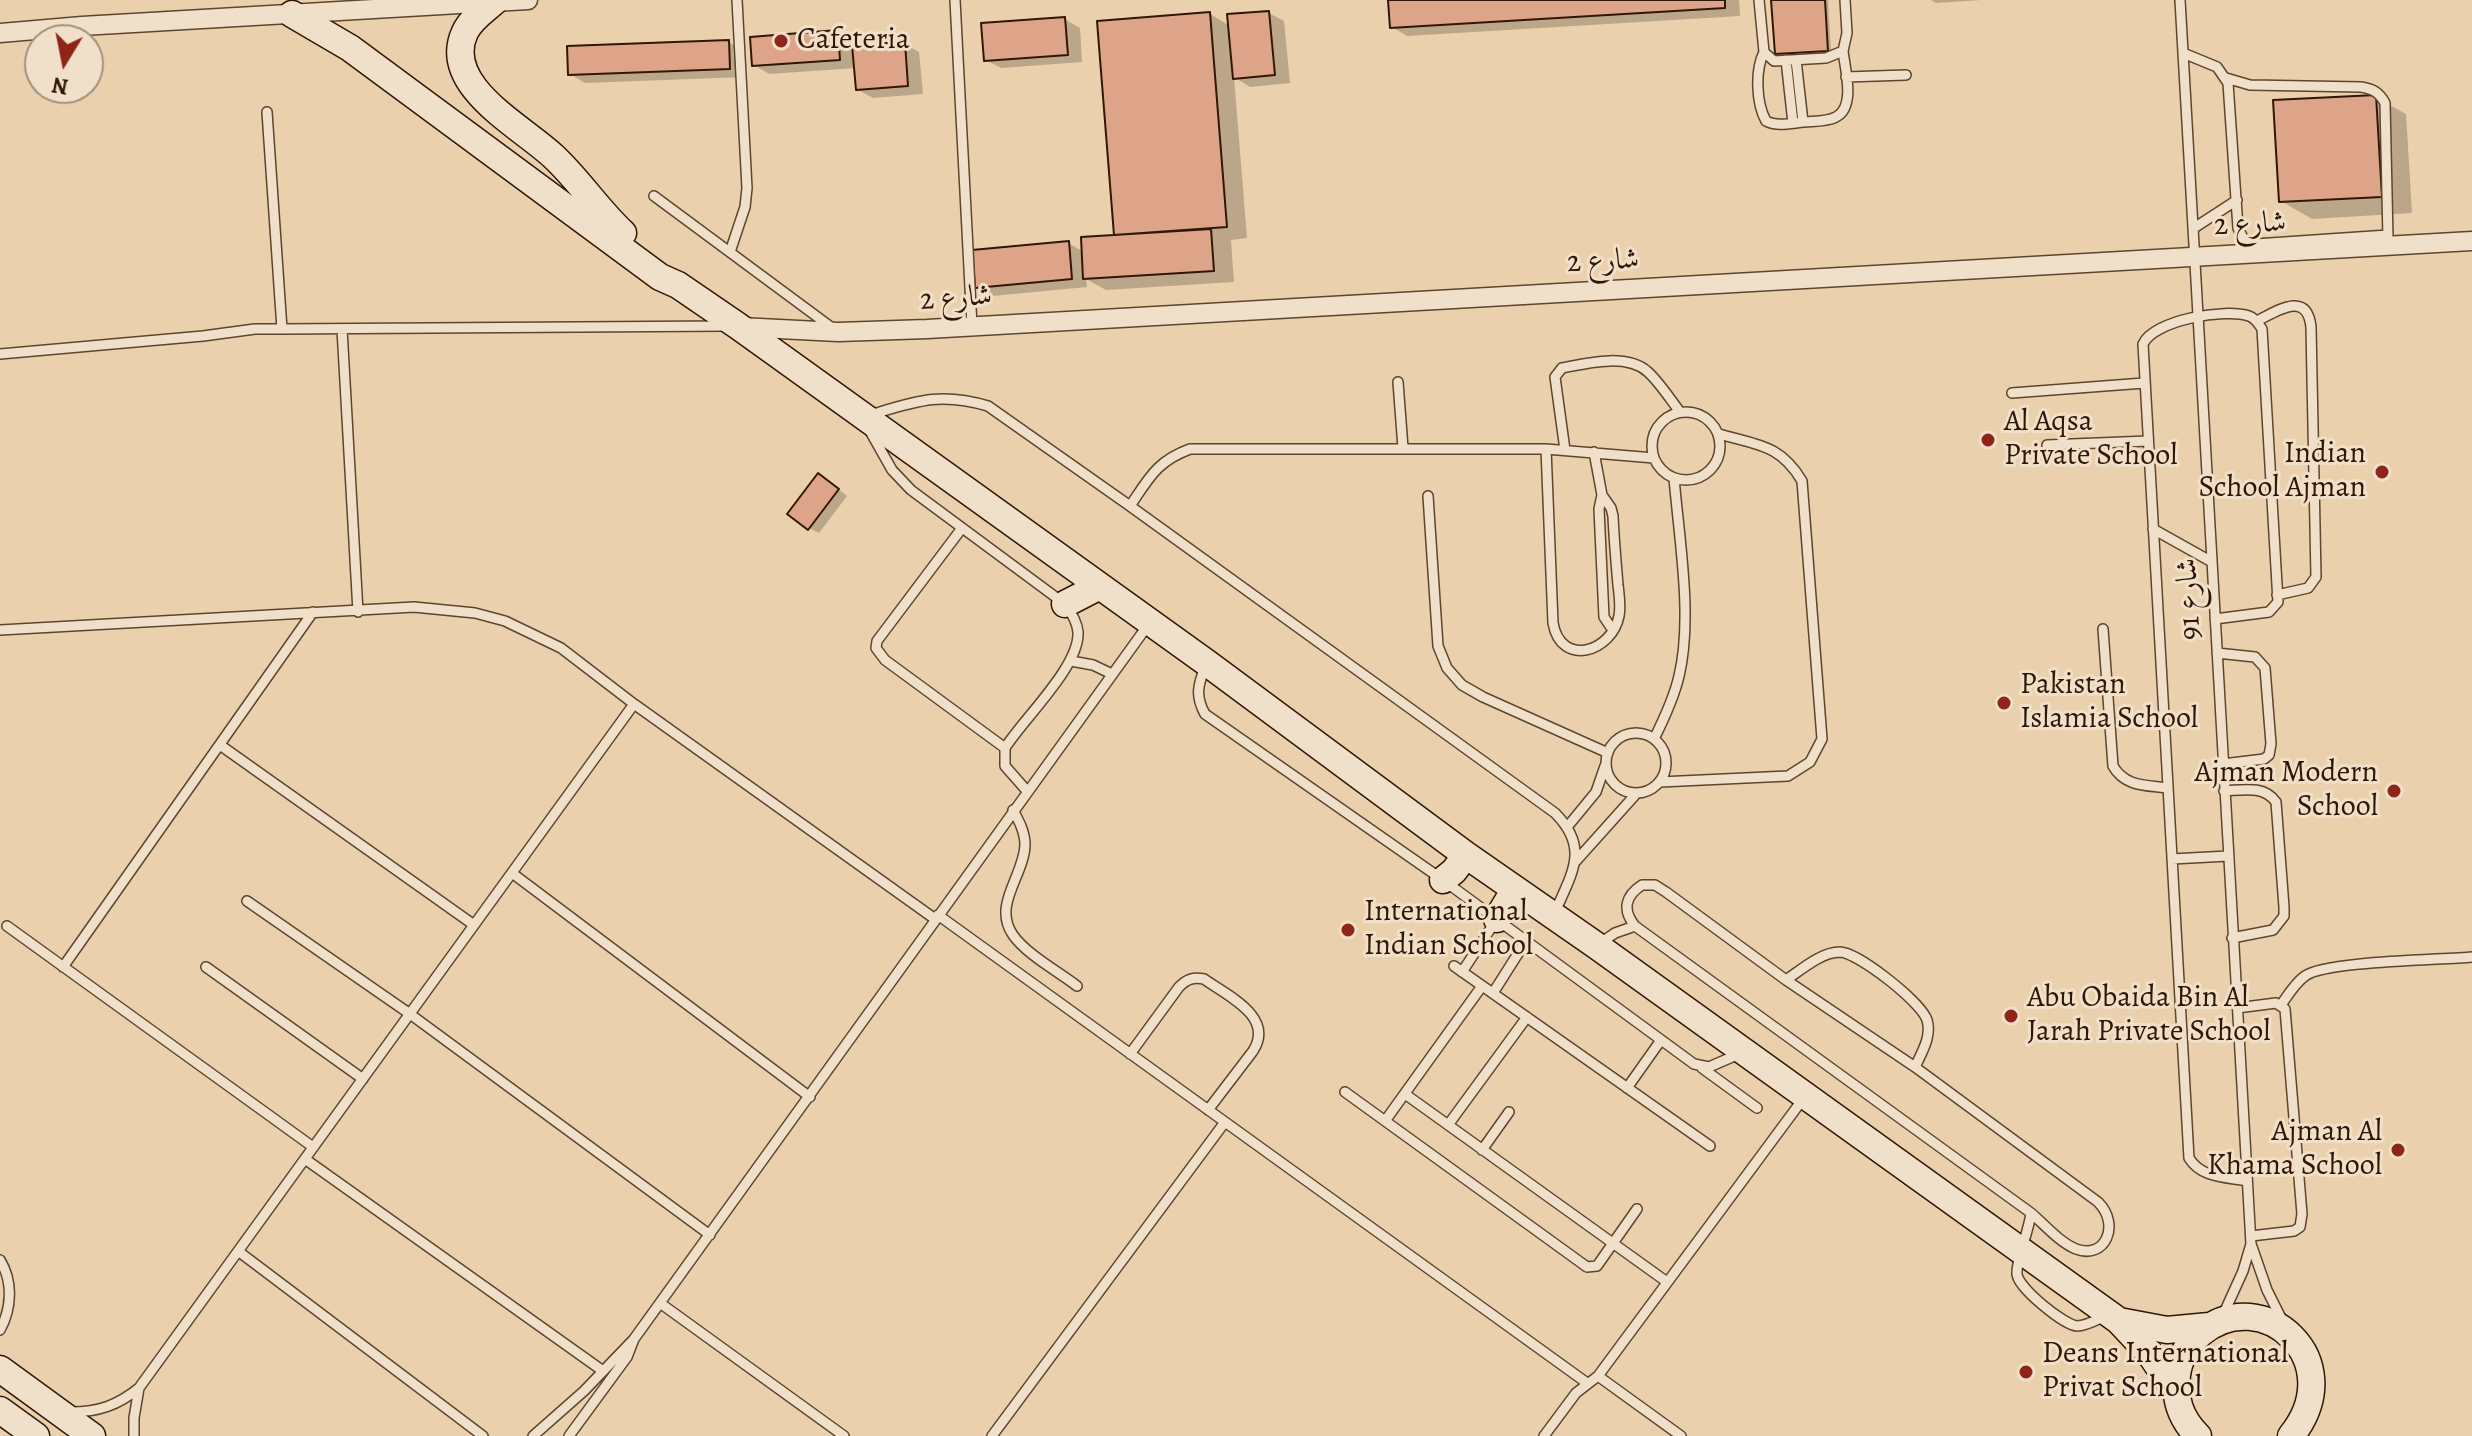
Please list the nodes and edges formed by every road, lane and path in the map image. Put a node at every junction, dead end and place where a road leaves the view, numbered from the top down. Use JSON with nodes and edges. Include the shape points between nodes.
{"nodes":[{"id":1,"x":528,"y":0,"type":"edge"},
{"id":2,"x":737,"y":0,"type":"edge"},
{"id":3,"x":955,"y":0,"type":"edge"},
{"id":4,"x":1759,"y":0,"type":"edge"},
{"id":5,"x":1845,"y":0,"type":"edge"},
{"id":6,"x":2180,"y":0,"type":"edge"},
{"id":7,"x":495,"y":1,"type":"edge"},
{"id":8,"x":292,"y":14,"type":"junction"},
{"id":9,"x":0,"y":33,"type":"edge"},
{"id":10,"x":1843,"y":51,"type":"junction"},
{"id":11,"x":1764,"y":52,"type":"junction"},
{"id":12,"x":2183,"y":53,"type":"junction"},
{"id":13,"x":1791,"y":60,"type":"junction"},
{"id":14,"x":1906,"y":75,"type":"dead end"},
{"id":15,"x":1846,"y":77,"type":"junction"},
{"id":16,"x":2226,"y":78,"type":"junction"},
{"id":17,"x":267,"y":112,"type":"dead end"},
{"id":18,"x":1798,"y":122,"type":"junction"},
{"id":19,"x":654,"y":196,"type":"dead end"},
{"id":20,"x":2237,"y":200,"type":"junction"},
{"id":21,"x":2194,"y":228,"type":"junction"},
{"id":22,"x":2388,"y":241,"type":"junction"},
{"id":23,"x":2472,"y":241,"type":"edge"},
{"id":24,"x":730,"y":252,"type":"junction"},
{"id":25,"x":2195,"y":256,"type":"junction"},
{"id":26,"x":678,"y":285,"type":"junction"},
{"id":27,"x":2199,"y":316,"type":"junction"},
{"id":28,"x":2257,"y":321,"type":"junction"},
{"id":29,"x":738,"y":326,"type":"junction"},
{"id":30,"x":972,"y":326,"type":"junction"},
{"id":31,"x":282,"y":329,"type":"junction"},
{"id":32,"x":342,"y":329,"type":"junction"},
{"id":33,"x":838,"y":332,"type":"junction"},
{"id":34,"x":0,"y":354,"type":"edge"},
{"id":35,"x":1398,"y":382,"type":"dead end"},
{"id":36,"x":2144,"y":383,"type":"junction"},
{"id":37,"x":2012,"y":393,"type":"dead end"},
{"id":38,"x":1680,"y":412,"type":"junction"},
{"id":39,"x":863,"y":417,"type":"junction"},
{"id":40,"x":1719,"y":434,"type":"junction"},
{"id":41,"x":2148,"y":441,"type":"junction"},
{"id":42,"x":2047,"y":445,"type":"dead end"},
{"id":43,"x":1403,"y":448,"type":"junction"},
{"id":44,"x":1546,"y":449,"type":"junction"},
{"id":45,"x":1565,"y":450,"type":"junction"},
{"id":46,"x":1594,"y":452,"type":"junction"},
{"id":47,"x":1654,"y":458,"type":"junction"},
{"id":48,"x":1674,"y":478,"type":"junction"},
{"id":49,"x":1602,"y":495,"type":"junction"},
{"id":50,"x":1428,"y":496,"type":"dead end"},
{"id":51,"x":1130,"y":506,"type":"junction"},
{"id":52,"x":962,"y":528,"type":"junction"},
{"id":53,"x":2153,"y":529,"type":"junction"},
{"id":54,"x":2212,"y":562,"type":"junction"},
{"id":55,"x":1098,"y":587,"type":"junction"},
{"id":56,"x":2277,"y":595,"type":"junction"},
{"id":57,"x":1065,"y":604,"type":"junction"},
{"id":58,"x":313,"y":612,"type":"junction"},
{"id":59,"x":358,"y":612,"type":"junction"},
{"id":60,"x":2215,"y":619,"type":"junction"},
{"id":61,"x":1149,"y":623,"type":"junction"},
{"id":62,"x":1612,"y":629,"type":"junction"},
{"id":63,"x":2103,"y":629,"type":"dead end"},
{"id":64,"x":0,"y":630,"type":"edge"},
{"id":65,"x":2217,"y":653,"type":"junction"},
{"id":66,"x":1071,"y":661,"type":"junction"},
{"id":67,"x":1207,"y":663,"type":"junction"},
{"id":68,"x":1112,"y":674,"type":"junction"},
{"id":69,"x":634,"y":704,"type":"junction"},
{"id":70,"x":1654,"y":739,"type":"junction"},
{"id":71,"x":220,"y":745,"type":"junction"},
{"id":72,"x":1005,"y":748,"type":"junction"},
{"id":73,"x":1607,"y":758,"type":"junction"},
{"id":74,"x":2223,"y":764,"type":"junction"},
{"id":75,"x":1660,"y":782,"type":"junction"},
{"id":76,"x":2168,"y":788,"type":"junction"},
{"id":77,"x":1027,"y":791,"type":"junction"},
{"id":78,"x":2224,"y":791,"type":"junction"},
{"id":79,"x":1636,"y":794,"type":"junction"},
{"id":80,"x":1013,"y":810,"type":"junction"},
{"id":81,"x":1568,"y":826,"type":"junction"},
{"id":82,"x":1466,"y":855,"type":"junction"},
{"id":83,"x":2228,"y":856,"type":"junction"},
{"id":84,"x":2172,"y":859,"type":"junction"},
{"id":85,"x":1576,"y":861,"type":"junction"},
{"id":86,"x":512,"y":873,"type":"junction"},
{"id":87,"x":1443,"y":880,"type":"junction"},
{"id":88,"x":1515,"y":889,"type":"junction"},
{"id":89,"x":247,"y":901,"type":"dead end"},
{"id":90,"x":1554,"y":915,"type":"junction"},
{"id":91,"x":937,"y":917,"type":"junction"},
{"id":92,"x":1497,"y":919,"type":"junction"},
{"id":93,"x":474,"y":925,"type":"junction"},
{"id":94,"x":7,"y":926,"type":"dead end"},
{"id":95,"x":1635,"y":926,"type":"junction"},
{"id":96,"x":2232,"y":938,"type":"junction"},
{"id":97,"x":1526,"y":941,"type":"junction"},
{"id":98,"x":1597,"y":946,"type":"junction"},
{"id":99,"x":2472,"y":957,"type":"edge"},
{"id":100,"x":63,"y":967,"type":"junction"},
{"id":101,"x":206,"y":967,"type":"dead end"},
{"id":102,"x":1786,"y":980,"type":"junction"},
{"id":103,"x":1077,"y":986,"type":"dead end"},
{"id":104,"x":1482,"y":986,"type":"junction"},
{"id":105,"x":1493,"y":993,"type":"junction"},
{"id":106,"x":2281,"y":1005,"type":"junction"},
{"id":107,"x":2237,"y":1008,"type":"junction"},
{"id":108,"x":410,"y":1014,"type":"junction"},
{"id":109,"x":1527,"y":1017,"type":"junction"},
{"id":110,"x":1661,"y":1040,"type":"junction"},
{"id":111,"x":1743,"y":1052,"type":"junction"},
{"id":112,"x":1130,"y":1054,"type":"junction"},
{"id":113,"x":1700,"y":1067,"type":"junction"},
{"id":114,"x":1915,"y":1067,"type":"junction"},
{"id":115,"x":363,"y":1079,"type":"junction"},
{"id":116,"x":1627,"y":1088,"type":"junction"},
{"id":117,"x":1345,"y":1092,"type":"dead end"},
{"id":118,"x":1405,"y":1094,"type":"junction"},
{"id":119,"x":1805,"y":1096,"type":"junction"},
{"id":120,"x":810,"y":1097,"type":"junction"},
{"id":121,"x":1757,"y":1108,"type":"dead end"},
{"id":122,"x":1208,"y":1110,"type":"junction"},
{"id":123,"x":1509,"y":1112,"type":"dead end"},
{"id":124,"x":1385,"y":1121,"type":"junction"},
{"id":125,"x":1225,"y":1122,"type":"junction"},
{"id":126,"x":1448,"y":1125,"type":"junction"},
{"id":127,"x":1710,"y":1146,"type":"dead end"},
{"id":128,"x":313,"y":1147,"type":"junction"},
{"id":129,"x":1482,"y":1150,"type":"junction"},
{"id":130,"x":305,"y":1159,"type":"junction"},
{"id":131,"x":2247,"y":1181,"type":"junction"},
{"id":132,"x":1637,"y":1209,"type":"dead end"},
{"id":133,"x":2031,"y":1213,"type":"junction"},
{"id":134,"x":710,"y":1235,"type":"junction"},
{"id":135,"x":2251,"y":1240,"type":"junction"},
{"id":136,"x":1613,"y":1244,"type":"junction"},
{"id":137,"x":238,"y":1251,"type":"junction"},
{"id":138,"x":2022,"y":1253,"type":"junction"},
{"id":139,"x":0,"y":1260,"type":"edge"},
{"id":140,"x":1667,"y":1282,"type":"junction"},
{"id":141,"x":660,"y":1303,"type":"junction"},
{"id":142,"x":2114,"y":1318,"type":"junction"},
{"id":143,"x":2214,"y":1324,"type":"junction"},
{"id":144,"x":0,"y":1330,"type":"edge"},
{"id":145,"x":2290,"y":1334,"type":"junction"},
{"id":146,"x":634,"y":1339,"type":"junction"},
{"id":147,"x":0,"y":1369,"type":"edge"},
{"id":148,"x":603,"y":1371,"type":"junction"},
{"id":149,"x":1598,"y":1376,"type":"junction"},
{"id":150,"x":1587,"y":1383,"type":"junction"},
{"id":151,"x":139,"y":1388,"type":"junction"},
{"id":152,"x":2175,"y":1391,"type":"junction"},
{"id":153,"x":2312,"y":1397,"type":"junction"},
{"id":154,"x":0,"y":1410,"type":"edge"},
{"id":155,"x":60,"y":1412,"type":"junction"},
{"id":156,"x":2191,"y":1433,"type":"edge"},
{"id":157,"x":22,"y":1434,"type":"edge"},
{"id":158,"x":92,"y":1436,"type":"edge"},
{"id":159,"x":134,"y":1436,"type":"edge"},
{"id":160,"x":483,"y":1436,"type":"edge"},
{"id":161,"x":533,"y":1436,"type":"edge"},
{"id":162,"x":569,"y":1436,"type":"edge"},
{"id":163,"x":844,"y":1436,"type":"edge"},
{"id":164,"x":992,"y":1436,"type":"edge"},
{"id":165,"x":1544,"y":1436,"type":"edge"},
{"id":166,"x":1681,"y":1436,"type":"edge"},
{"id":167,"x":2291,"y":1436,"type":"edge"},
{"id":168,"x":2322,"y":1436,"type":"edge"}],
"edges":[{"from":1,"to":7,"type":"street"},
{"from":2,"to":24,"type":"lane","via":[[747,188]]},
{"from":3,"to":30,"type":"lane"},
{"from":4,"to":11,"type":"lane"},
{"from":5,"to":10,"type":"lane"},
{"from":6,"to":12,"type":"lane","name":"شارع 91"},
{"from":7,"to":8,"type":"street"},
{"from":7,"to":26,"type":"street","via":[[466,31],[460,49],[470,86],[553,156],[606,217]]},
{"from":8,"to":9,"type":"street"},
{"from":8,"to":26,"type":"street","via":[[350,48],[660,277]]},
{"from":10,"to":13,"type":"lane"},
{"from":10,"to":15,"type":"lane"},
{"from":11,"to":13,"type":"lane","via":[[1774,61]]},
{"from":11,"to":18,"type":"lane","via":[[1758,72],[1763,117],[1770,124]]},
{"from":12,"to":16,"type":"lane","via":[[2217,67]]},
{"from":12,"to":21,"type":"lane","name":"شارع 91"},
{"from":13,"to":18,"type":"lane"},
{"from":14,"to":15,"type":"lane"},
{"from":15,"to":18,"type":"lane","via":[[1844,111],[1837,117]]},
{"from":16,"to":20,"type":"lane"},
{"from":16,"to":22,"type":"lane","via":[[2250,85],[2371,88],[2379,94],[2385,103]]},
{"from":17,"to":31,"type":"lane"},
{"from":19,"to":24,"type":"lane"},
{"from":20,"to":21,"type":"lane"},
{"from":20,"to":22,"type":"lane","via":[[2238,228],[2249,243]]},
{"from":21,"to":25,"type":"lane","name":"شارع 91"},
{"from":22,"to":23,"type":"street","name":"شارع 2"},
{"from":22,"to":25,"type":"street","name":"شارع 2"},
{"from":24,"to":33,"type":"lane"},
{"from":25,"to":27,"type":"lane","name":"شارع 91"},
{"from":25,"to":30,"type":"street","name":"شارع 2"},
{"from":26,"to":29,"type":"street"},
{"from":27,"to":28,"type":"lane","via":[[2249,316]]},
{"from":27,"to":36,"type":"lane","via":[[2146,336]]},
{"from":27,"to":54,"type":"lane","name":"شارع 91"},
{"from":28,"to":56,"type":"lane","via":[[2262,329]]},
{"from":28,"to":56,"type":"lane","via":[[2293,305],[2310,316],[2311,327],[2316,577],[2308,588]]},
{"from":29,"to":32,"type":"lane"},
{"from":29,"to":33,"type":"street","name":"شارع 2"},
{"from":29,"to":39,"type":"street"},
{"from":30,"to":33,"type":"street","name":"شارع 2"},
{"from":31,"to":32,"type":"lane"},
{"from":31,"to":34,"type":"lane"},
{"from":32,"to":59,"type":"lane"},
{"from":35,"to":43,"type":"lane"},
{"from":36,"to":37,"type":"lane"},
{"from":36,"to":41,"type":"lane"},
{"from":38,"to":40,"type":"lane","via":[[1699,414]]},
{"from":38,"to":45,"type":"lane","via":[[1637,365],[1613,361],[1562,368],[1555,377]]},
{"from":38,"to":47,"type":"lane","via":[[1656,429]]},
{"from":39,"to":51,"type":"lane","via":[[935,398],[988,406]]},
{"from":39,"to":52,"type":"lane","via":[[901,480]]},
{"from":39,"to":55,"type":"street"},
{"from":40,"to":48,"type":"lane","via":[[1720,454],[1710,471],[1693,480]]},
{"from":40,"to":75,"type":"lane","via":[[1777,452],[1802,481],[1822,739],[1810,762],[1788,776]]},
{"from":41,"to":42,"type":"lane"},
{"from":41,"to":53,"type":"lane"},
{"from":43,"to":44,"type":"lane"},
{"from":43,"to":51,"type":"lane","via":[[1190,449],[1157,467]]},
{"from":44,"to":45,"type":"lane"},
{"from":44,"to":62,"type":"lane","via":[[1555,633],[1560,642],[1578,651],[1599,647]]},
{"from":45,"to":46,"type":"lane"},
{"from":46,"to":47,"type":"lane"},
{"from":46,"to":49,"type":"lane"},
{"from":47,"to":48,"type":"lane"},
{"from":48,"to":70,"type":"lane","via":[[1684,639],[1680,674]]},
{"from":49,"to":62,"type":"lane","via":[[1604,617]]},
{"from":49,"to":62,"type":"lane","via":[[1611,508],[1616,562],[1619,616]]},
{"from":50,"to":73,"type":"lane","via":[[1435,623],[1447,668],[1483,697]]},
{"from":51,"to":81,"type":"lane"},
{"from":52,"to":57,"type":"lane"},
{"from":52,"to":72,"type":"lane","via":[[876,648]]},
{"from":53,"to":54,"type":"lane"},
{"from":53,"to":76,"type":"lane"},
{"from":54,"to":60,"type":"lane","name":"شارع 91"},
{"from":55,"to":57,"type":"street"},
{"from":55,"to":61,"type":"street"},
{"from":56,"to":60,"type":"lane","via":[[2269,612]]},
{"from":57,"to":66,"type":"lane","via":[[1078,630]]},
{"from":58,"to":59,"type":"lane"},
{"from":58,"to":64,"type":"lane"},
{"from":58,"to":71,"type":"lane"},
{"from":59,"to":69,"type":"lane","via":[[444,608],[505,621],[561,648]]},
{"from":60,"to":65,"type":"lane","name":"شارع 91"},
{"from":61,"to":67,"type":"street"},
{"from":61,"to":68,"type":"lane"},
{"from":63,"to":76,"type":"lane","via":[[2113,766],[2127,782]]},
{"from":65,"to":74,"type":"lane","name":"شارع 91"},
{"from":65,"to":74,"type":"lane","via":[[2255,657],[2265,668],[2271,744],[2264,759]]},
{"from":66,"to":68,"type":"lane"},
{"from":66,"to":72,"type":"lane"},
{"from":67,"to":82,"type":"street"},
{"from":67,"to":87,"type":"lane","via":[[1197,689],[1205,714]]},
{"from":68,"to":77,"type":"lane"},
{"from":69,"to":86,"type":"lane"},
{"from":69,"to":91,"type":"lane"},
{"from":70,"to":73,"type":"lane","via":[[1627,735]]},
{"from":70,"to":75,"type":"lane","via":[[1665,755]]},
{"from":71,"to":93,"type":"lane"},
{"from":71,"to":100,"type":"lane"},
{"from":72,"to":77,"type":"lane","via":[[1005,766]]},
{"from":73,"to":79,"type":"lane","via":[[1611,780]]},
{"from":73,"to":81,"type":"lane","via":[[1596,792]]},
{"from":74,"to":78,"type":"lane","name":"شارع 91"},
{"from":75,"to":79,"type":"lane"},
{"from":76,"to":84,"type":"lane"},
{"from":77,"to":80,"type":"lane"},
{"from":78,"to":83,"type":"lane","name":"شارع 91"},
{"from":78,"to":96,"type":"lane","via":[[2263,791],[2276,802],[2284,907],[2273,930]]},
{"from":79,"to":85,"type":"lane"},
{"from":80,"to":91,"type":"lane"},
{"from":80,"to":103,"type":"lane","via":[[1025,842],[1024,860],[1006,907],[1007,922],[1024,946]]},
{"from":81,"to":85,"type":"lane","via":[[1576,843]]},
{"from":82,"to":87,"type":"street"},
{"from":82,"to":88,"type":"street"},
{"from":83,"to":84,"type":"lane"},
{"from":83,"to":96,"type":"lane","name":"شارع 91"},
{"from":84,"to":131,"type":"lane","via":[[2189,1158],[2203,1173]]},
{"from":85,"to":90,"type":"lane"},
{"from":86,"to":93,"type":"lane"},
{"from":86,"to":120,"type":"lane"},
{"from":87,"to":92,"type":"lane"},
{"from":88,"to":90,"type":"street"},
{"from":88,"to":92,"type":"street"},
{"from":89,"to":108,"type":"lane"},
{"from":90,"to":98,"type":"street"},
{"from":91,"to":112,"type":"lane"},
{"from":91,"to":120,"type":"lane"},
{"from":92,"to":97,"type":"lane"},
{"from":92,"to":104,"type":"lane","via":[[1458,969]]},
{"from":93,"to":108,"type":"lane"},
{"from":94,"to":100,"type":"lane"},
{"from":95,"to":98,"type":"lane"},
{"from":95,"to":102,"type":"lane","via":[[1626,903],[1642,885],[1655,885]]},
{"from":95,"to":133,"type":"lane"},
{"from":96,"to":107,"type":"lane","name":"شارع 91"},
{"from":97,"to":105,"type":"lane"},
{"from":97,"to":110,"type":"lane"},
{"from":98,"to":111,"type":"street"},
{"from":99,"to":106,"type":"lane","via":[[2314,971]]},
{"from":100,"to":128,"type":"lane"},
{"from":101,"to":115,"type":"lane"},
{"from":102,"to":114,"type":"lane"},
{"from":102,"to":114,"type":"lane","via":[[1840,952],[1867,964],[1923,1011],[1928,1034]]},
{"from":104,"to":105,"type":"lane"},
{"from":104,"to":118,"type":"lane"},
{"from":105,"to":109,"type":"lane"},
{"from":106,"to":107,"type":"lane"},
{"from":106,"to":135,"type":"lane","via":[[2286,1015],[2301,1221],[2294,1231]]},
{"from":107,"to":131,"type":"lane","name":"شارع 91"},
{"from":108,"to":115,"type":"lane"},
{"from":108,"to":134,"type":"lane"},
{"from":109,"to":116,"type":"lane"},
{"from":109,"to":126,"type":"lane"},
{"from":110,"to":113,"type":"lane"},
{"from":110,"to":116,"type":"lane"},
{"from":111,"to":113,"type":"lane"},
{"from":111,"to":119,"type":"street"},
{"from":112,"to":122,"type":"lane"},
{"from":112,"to":122,"type":"lane","via":[[1179,987],[1195,977],[1204,979],[1256,1018],[1261,1029],[1260,1041]]},
{"from":113,"to":121,"type":"lane"},
{"from":114,"to":133,"type":"lane","via":[[2098,1202],[2107,1211],[2109,1235],[2101,1245],[2077,1249]]},
{"from":115,"to":128,"type":"lane"},
{"from":116,"to":127,"type":"lane"},
{"from":117,"to":124,"type":"lane"},
{"from":118,"to":124,"type":"lane"},
{"from":118,"to":126,"type":"lane"},
{"from":119,"to":138,"type":"street"},
{"from":119,"to":140,"type":"lane"},
{"from":120,"to":134,"type":"lane"},
{"from":122,"to":125,"type":"lane"},
{"from":123,"to":129,"type":"lane"},
{"from":124,"to":136,"type":"lane","via":[[1587,1267],[1597,1266]]},
{"from":125,"to":150,"type":"lane"},
{"from":125,"to":164,"type":"lane"},
{"from":126,"to":129,"type":"lane"},
{"from":128,"to":130,"type":"lane"},
{"from":129,"to":136,"type":"lane"},
{"from":130,"to":137,"type":"lane"},
{"from":130,"to":148,"type":"lane"},
{"from":131,"to":135,"type":"lane","name":"شارع 91"},
{"from":132,"to":136,"type":"lane"},
{"from":133,"to":138,"type":"lane"},
{"from":134,"to":141,"type":"lane"},
{"from":135,"to":143,"type":"lane","name":"شارع 91","via":[[2238,1284]]},
{"from":135,"to":145,"type":"lane","name":"شارع 91","via":[[2267,1290]]},
{"from":136,"to":140,"type":"lane"},
{"from":137,"to":151,"type":"lane"},
{"from":137,"to":160,"type":"lane"},
{"from":138,"to":142,"type":"street"},
{"from":139,"to":144,"type":"lane","via":[[10,1297]]},
{"from":140,"to":149,"type":"lane"},
{"from":141,"to":146,"type":"lane"},
{"from":141,"to":163,"type":"lane"},
{"from":142,"to":143,"type":"street","via":[[2167,1330]]},
{"from":142,"to":152,"type":"street","via":[[2150,1354]]},
{"from":143,"to":145,"type":"street","via":[[2243,1317],[2268,1321]]},
{"from":143,"to":152,"type":"street","via":[[2190,1342],[2178,1365]]},
{"from":145,"to":153,"type":"street","via":[[2312,1374]]},
{"from":146,"to":148,"type":"lane"},
{"from":146,"to":162,"type":"lane","via":[[627,1357]]},
{"from":147,"to":155,"type":"street"},
{"from":148,"to":161,"type":"lane"},
{"from":149,"to":150,"type":"lane"},
{"from":149,"to":166,"type":"lane"},
{"from":150,"to":165,"type":"lane"},
{"from":151,"to":155,"type":"lane","via":[[107,1408]]},
{"from":151,"to":159,"type":"lane"},
{"from":152,"to":156,"type":"street"},
{"from":153,"to":167,"type":"street","via":[[2305,1419]]},
{"from":153,"to":168,"type":"street"},
{"from":154,"to":157,"type":"street"},
{"from":155,"to":158,"type":"street"}]}
